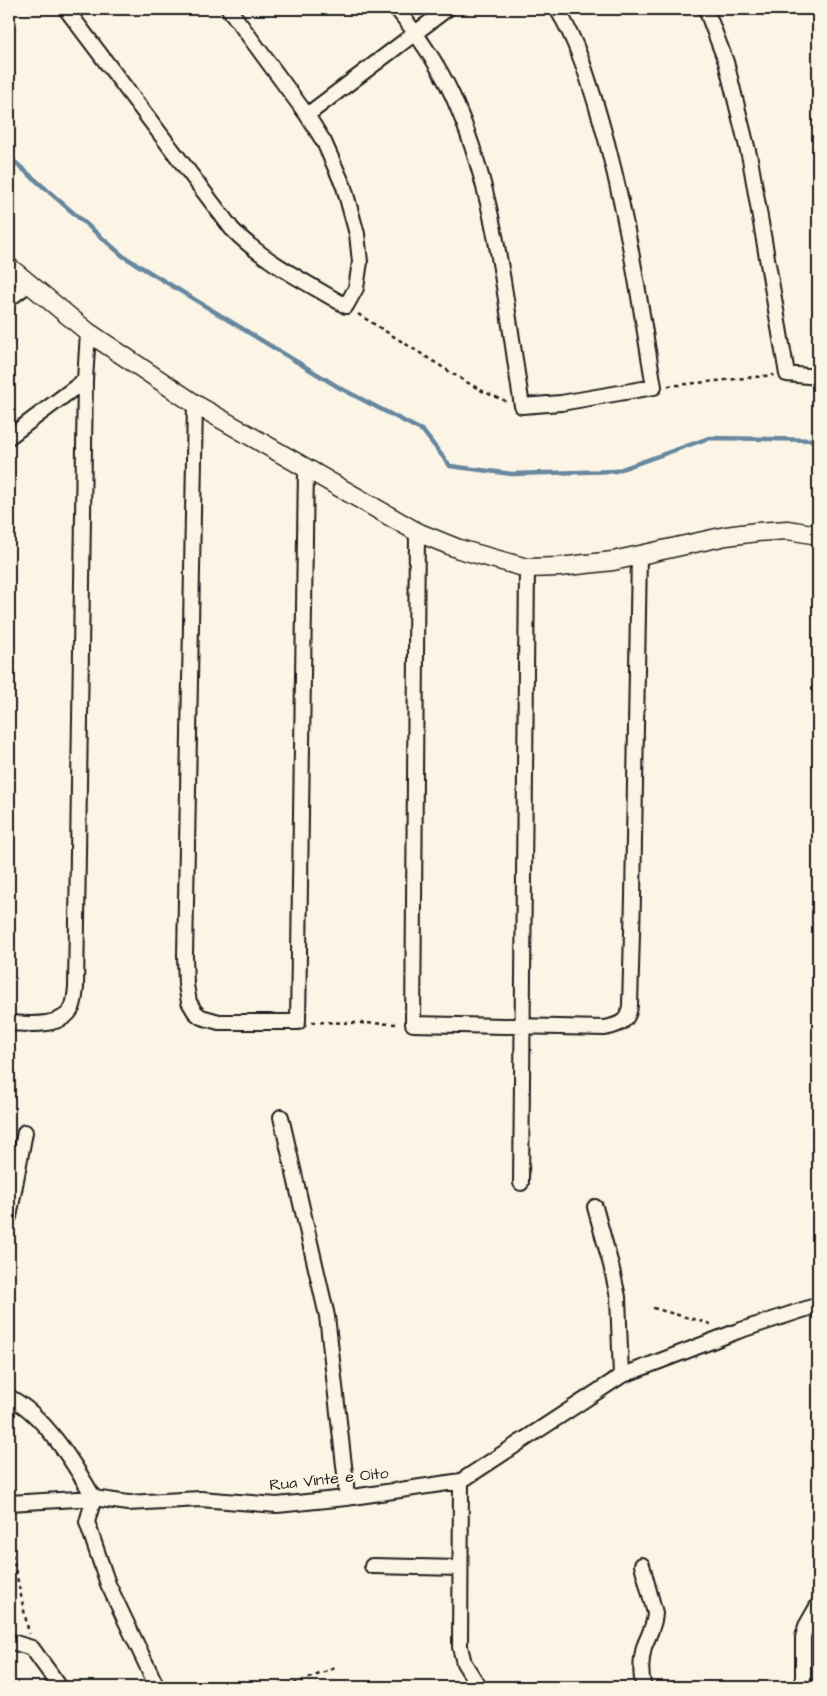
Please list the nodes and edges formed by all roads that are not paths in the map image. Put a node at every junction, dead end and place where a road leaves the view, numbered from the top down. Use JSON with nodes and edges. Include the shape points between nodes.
{"nodes":[{"id":1,"x":66,"y":9,"type":"edge"},
{"id":2,"x":230,"y":9,"type":"edge"},
{"id":3,"x":398,"y":9,"type":"edge"},
{"id":4,"x":447,"y":9,"type":"edge"},
{"id":5,"x":557,"y":9,"type":"edge"},
{"id":6,"x":706,"y":9,"type":"edge"},
{"id":7,"x":416,"y":33,"type":"junction"},
{"id":8,"x":308,"y":115,"type":"junction"},
{"id":9,"x":9,"y":267,"type":"edge"},
{"id":10,"x":29,"y":284,"type":"junction"},
{"id":11,"x":9,"y":299,"type":"edge"},
{"id":12,"x":88,"y":332,"type":"junction"},
{"id":13,"x":818,"y":377,"type":"edge"},
{"id":14,"x":85,"y":380,"type":"junction"},
{"id":15,"x":195,"y":404,"type":"junction"},
{"id":16,"x":9,"y":437,"type":"edge"},
{"id":17,"x":306,"y":468,"type":"junction"},
{"id":18,"x":417,"y":532,"type":"junction"},
{"id":19,"x":818,"y":535,"type":"edge"},
{"id":20,"x":638,"y":556,"type":"junction"},
{"id":21,"x":527,"y":568,"type":"junction"},
{"id":22,"x":9,"y":1023,"type":"edge"},
{"id":23,"x":522,"y":1027,"type":"junction"},
{"id":24,"x":281,"y":1117,"type":"dead end"},
{"id":25,"x":25,"y":1132,"type":"dead end"},
{"id":26,"x":521,"y":1183,"type":"dead end"},
{"id":27,"x":595,"y":1207,"type":"dead end"},
{"id":28,"x":9,"y":1216,"type":"edge"},
{"id":29,"x":818,"y":1305,"type":"edge"},
{"id":30,"x":621,"y":1376,"type":"junction"},
{"id":31,"x":9,"y":1398,"type":"edge"},
{"id":32,"x":461,"y":1481,"type":"junction"},
{"id":33,"x":94,"y":1498,"type":"junction"},
{"id":34,"x":346,"y":1498,"type":"junction"},
{"id":35,"x":9,"y":1503,"type":"edge"},
{"id":36,"x":642,"y":1565,"type":"dead end"},
{"id":37,"x":372,"y":1566,"type":"dead end"},
{"id":38,"x":460,"y":1568,"type":"junction"},
{"id":39,"x":818,"y":1605,"type":"edge"},
{"id":40,"x":9,"y":1641,"type":"edge"},
{"id":41,"x":60,"y":1687,"type":"edge"},
{"id":42,"x":157,"y":1687,"type":"edge"},
{"id":43,"x":479,"y":1687,"type":"edge"},
{"id":44,"x":644,"y":1687,"type":"edge"},
{"id":45,"x":803,"y":1687,"type":"edge"}],
"edges":[{"from":1,"to":8,"type":"street","via":[[241,239],[346,306],[358,279],[357,234],[344,187]]},
{"from":2,"to":8,"type":"street"},
{"from":3,"to":7,"type":"street"},
{"from":4,"to":7,"type":"street"},
{"from":5,"to":7,"type":"street","via":[[587,72],[611,155],[636,276],[654,387],[522,406],[491,219],[476,154],[457,104]]},
{"from":6,"to":13,"type":"street","via":[[726,62],[750,159],[786,374]]},
{"from":7,"to":8,"type":"street"},
{"from":9,"to":10,"type":"street"},
{"from":10,"to":11,"type":"street"},
{"from":10,"to":12,"type":"street"},
{"from":12,"to":14,"type":"street"},
{"from":12,"to":15,"type":"street"},
{"from":14,"to":16,"type":"street"},
{"from":14,"to":22,"type":"street","via":[[74,1005],[63,1018]]},
{"from":15,"to":17,"type":"street"},
{"from":15,"to":17,"type":"street","via":[[187,994],[195,1012],[219,1022],[298,1022]]},
{"from":17,"to":18,"type":"street"},
{"from":18,"to":21,"type":"street","via":[[459,549]]},
{"from":18,"to":23,"type":"street","via":[[413,1024]]},
{"from":19,"to":20,"type":"street","via":[[788,530],[757,532]]},
{"from":20,"to":21,"type":"street","via":[[590,564]]},
{"from":20,"to":23,"type":"street","via":[[629,1014],[620,1024],[605,1028]]},
{"from":21,"to":23,"type":"street"},
{"from":23,"to":26,"type":"street"},
{"from":24,"to":34,"type":"street","via":[[327,1316]]},
{"from":25,"to":28,"type":"street"},
{"from":27,"to":30,"type":"street","via":[[618,1298]]},
{"from":29,"to":30,"type":"street","name":"Rua Vinte e Oito","via":[[738,1331]]},
{"from":30,"to":32,"type":"street","name":"Rua Vinte e Oito"},
{"from":31,"to":33,"type":"street","via":[[31,1412],[50,1434],[78,1470]]},
{"from":32,"to":34,"type":"street","name":"Rua Vinte e Oito"},
{"from":32,"to":38,"type":"street"},
{"from":33,"to":34,"type":"street","name":"Rua Vinte e Oito","via":[[128,1503],[200,1499],[277,1505]]},
{"from":33,"to":35,"type":"street","name":"Rua Vinte e Oito"},
{"from":33,"to":42,"type":"street","via":[[87,1522],[108,1584]]},
{"from":36,"to":44,"type":"street","via":[[655,1613],[641,1668]]},
{"from":37,"to":38,"type":"street"},
{"from":38,"to":43,"type":"street","via":[[460,1647],[464,1663]]},
{"from":39,"to":45,"type":"street","via":[[803,1637]]},
{"from":40,"to":41,"type":"street","via":[[32,1648]]}]}
